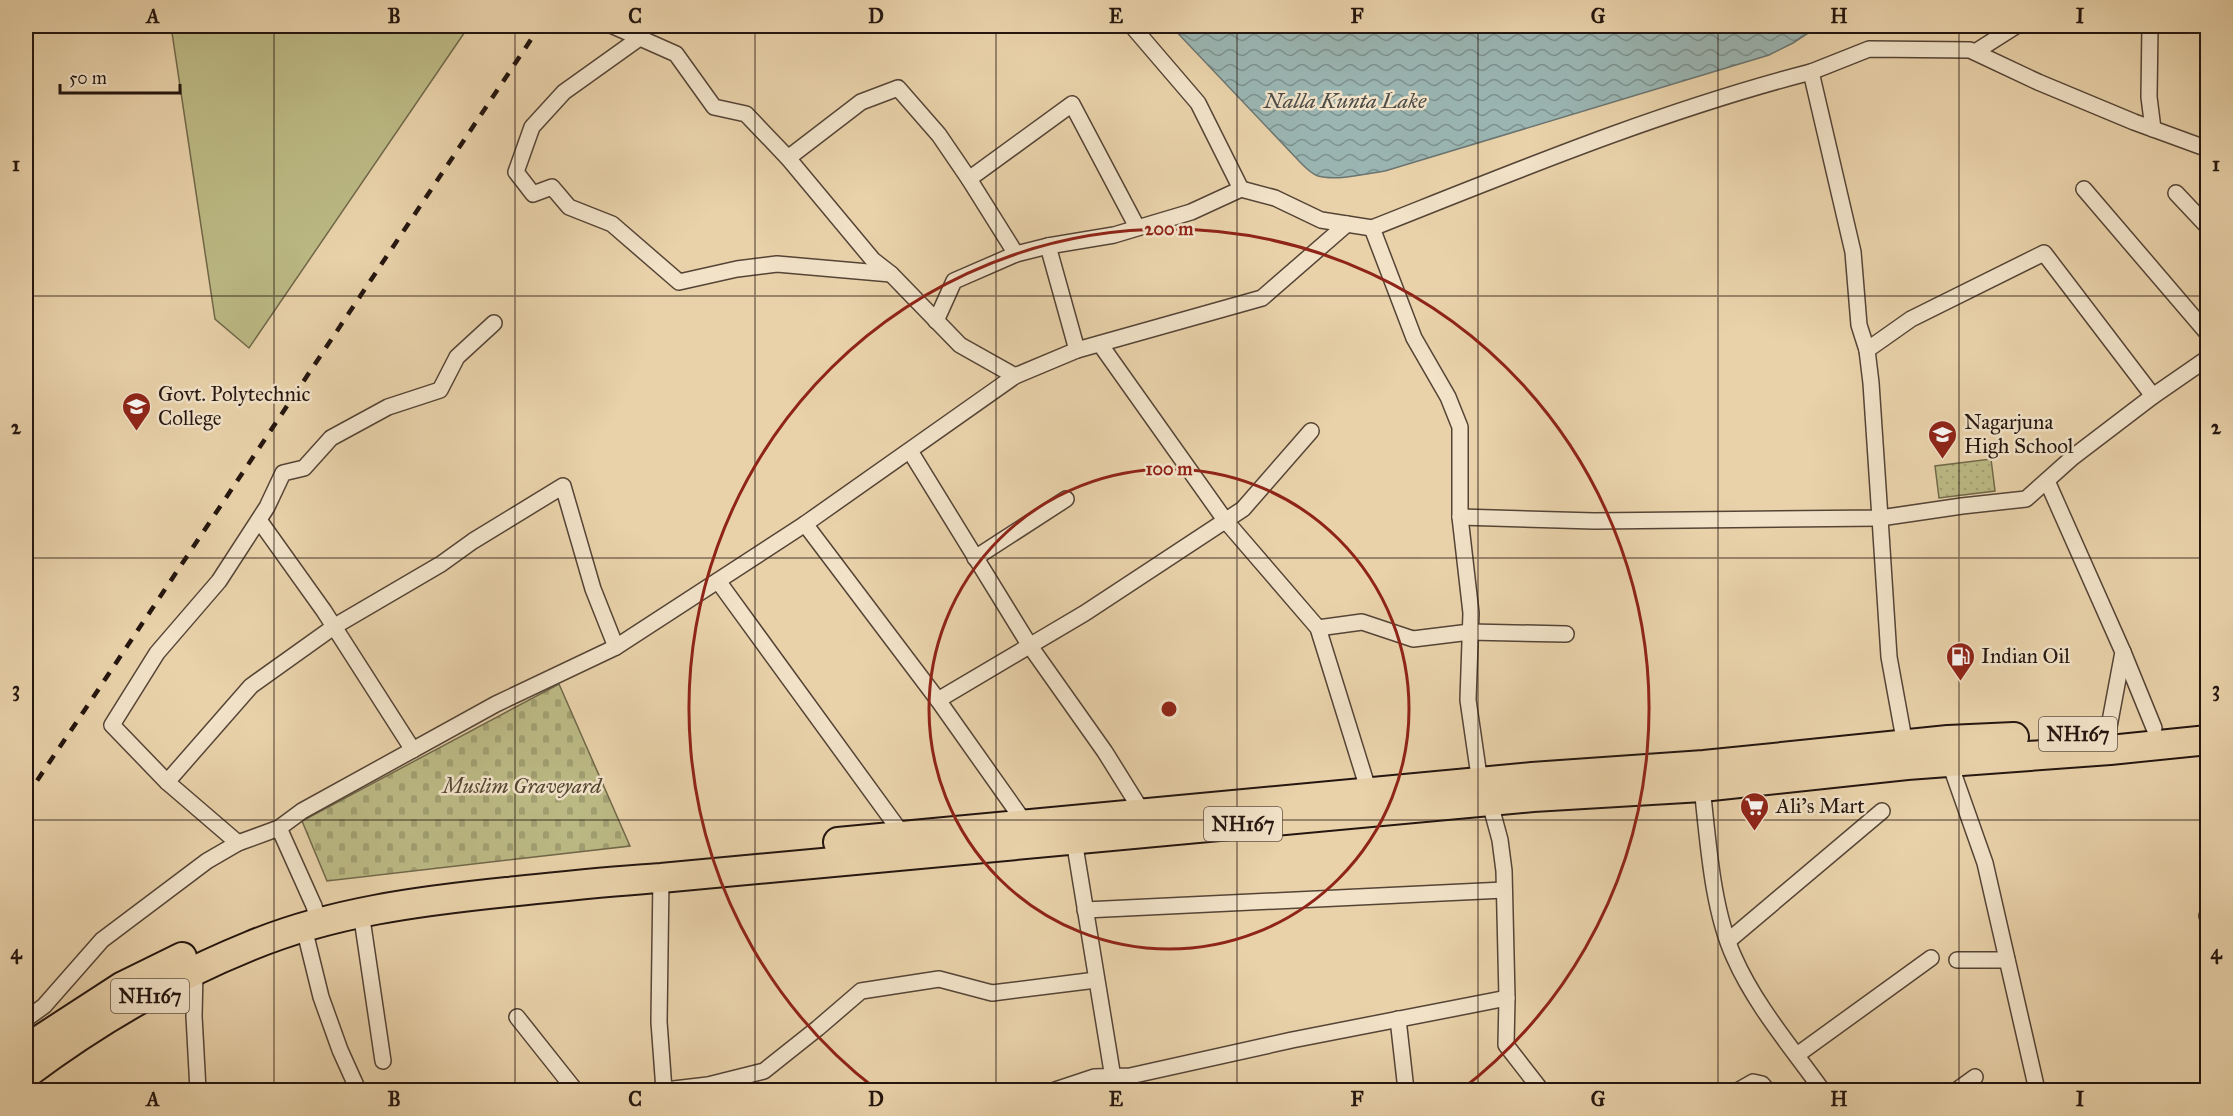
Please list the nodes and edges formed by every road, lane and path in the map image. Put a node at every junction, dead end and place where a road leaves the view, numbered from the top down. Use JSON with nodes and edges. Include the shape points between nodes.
{"nodes":[{"id":1,"x":613,"y":26,"type":"edge"},
{"id":2,"x":1132,"y":26,"type":"edge"},
{"id":3,"x":2016,"y":26,"type":"edge"},
{"id":4,"x":2150,"y":26,"type":"edge"},
{"id":5,"x":642,"y":37,"type":"junction"},
{"id":6,"x":1975,"y":52,"type":"junction"},
{"id":7,"x":1811,"y":72,"type":"junction"},
{"id":8,"x":2153,"y":129,"type":"junction"},
{"id":9,"x":2208,"y":149,"type":"edge"},
{"id":10,"x":788,"y":158,"type":"junction"},
{"id":11,"x":969,"y":179,"type":"junction"},
{"id":12,"x":1241,"y":189,"type":"junction"},
{"id":13,"x":2084,"y":189,"type":"dead end"},
{"id":14,"x":2176,"y":193,"type":"dead end"},
{"id":15,"x":1347,"y":224,"type":"junction"},
{"id":16,"x":1137,"y":227,"type":"junction"},
{"id":17,"x":2208,"y":227,"type":"edge"},
{"id":18,"x":1372,"y":228,"type":"junction"},
{"id":19,"x":1048,"y":246,"type":"junction"},
{"id":20,"x":1016,"y":254,"type":"junction"},
{"id":21,"x":891,"y":274,"type":"junction"},
{"id":22,"x":936,"y":321,"type":"junction"},
{"id":23,"x":494,"y":323,"type":"dead end"},
{"id":24,"x":2208,"y":334,"type":"edge"},
{"id":25,"x":1100,"y":344,"type":"junction"},
{"id":26,"x":1077,"y":350,"type":"junction"},
{"id":27,"x":1867,"y":350,"type":"junction"},
{"id":28,"x":2208,"y":358,"type":"edge"},
{"id":29,"x":1015,"y":376,"type":"junction"},
{"id":30,"x":2153,"y":396,"type":"junction"},
{"id":31,"x":1311,"y":431,"type":"dead end"},
{"id":32,"x":910,"y":451,"type":"junction"},
{"id":33,"x":2047,"y":481,"type":"junction"},
{"id":34,"x":1066,"y":499,"type":"dead end"},
{"id":35,"x":1460,"y":517,"type":"junction"},
{"id":36,"x":1880,"y":518,"type":"junction"},
{"id":37,"x":259,"y":520,"type":"junction"},
{"id":38,"x":1225,"y":520,"type":"junction"},
{"id":39,"x":805,"y":524,"type":"junction"},
{"id":40,"x":975,"y":558,"type":"junction"},
{"id":41,"x":718,"y":581,"type":"junction"},
{"id":42,"x":335,"y":626,"type":"junction"},
{"id":43,"x":1318,"y":628,"type":"junction"},
{"id":44,"x":1470,"y":632,"type":"junction"},
{"id":45,"x":1566,"y":634,"type":"dead end"},
{"id":46,"x":1030,"y":646,"type":"junction"},
{"id":47,"x":615,"y":647,"type":"junction"},
{"id":48,"x":2123,"y":651,"type":"junction"},
{"id":49,"x":938,"y":700,"type":"junction"},
{"id":50,"x":2154,"y":728,"type":"junction"},
{"id":51,"x":2108,"y":732,"type":"junction"},
{"id":52,"x":2207,"y":737,"type":"edge"},
{"id":53,"x":413,"y":750,"type":"junction"},
{"id":54,"x":1906,"y":754,"type":"junction"},
{"id":55,"x":1949,"y":761,"type":"junction"},
{"id":56,"x":167,"y":782,"type":"junction"},
{"id":57,"x":1702,"y":788,"type":"junction"},
{"id":58,"x":1370,"y":792,"type":"junction"},
{"id":59,"x":1485,"y":793,"type":"junction"},
{"id":60,"x":1882,"y":811,"type":"dead end"},
{"id":61,"x":1143,"y":813,"type":"junction"},
{"id":62,"x":1025,"y":823,"type":"junction"},
{"id":63,"x":279,"y":828,"type":"junction"},
{"id":64,"x":903,"y":835,"type":"junction"},
{"id":65,"x":1074,"y":840,"type":"junction"},
{"id":66,"x":238,"y":843,"type":"junction"},
{"id":67,"x":661,"y":878,"type":"junction"},
{"id":68,"x":1504,"y":890,"type":"junction"},
{"id":69,"x":1085,"y":910,"type":"junction"},
{"id":70,"x":361,"y":912,"type":"junction"},
{"id":71,"x":312,"y":919,"type":"junction"},
{"id":72,"x":1728,"y":941,"type":"junction"},
{"id":73,"x":1931,"y":958,"type":"dead end"},
{"id":74,"x":1958,"y":960,"type":"dead end"},
{"id":75,"x":2007,"y":960,"type":"junction"},
{"id":76,"x":195,"y":971,"type":"junction"},
{"id":77,"x":1096,"y":980,"type":"junction"},
{"id":78,"x":1508,"y":998,"type":"junction"},
{"id":79,"x":517,"y":1017,"type":"dead end"},
{"id":80,"x":26,"y":1019,"type":"edge"},
{"id":81,"x":1398,"y":1019,"type":"junction"},
{"id":82,"x":26,"y":1049,"type":"edge"},
{"id":83,"x":1797,"y":1055,"type":"junction"},
{"id":84,"x":383,"y":1061,"type":"dead end"},
{"id":85,"x":26,"y":1074,"type":"edge"},
{"id":86,"x":1975,"y":1077,"type":"dead end"},
{"id":87,"x":1114,"y":1084,"type":"edge"},
{"id":88,"x":198,"y":1090,"type":"edge"},
{"id":89,"x":358,"y":1090,"type":"edge"},
{"id":90,"x":575,"y":1090,"type":"edge"},
{"id":91,"x":663,"y":1090,"type":"edge"},
{"id":92,"x":1055,"y":1090,"type":"edge"},
{"id":93,"x":1406,"y":1090,"type":"edge"},
{"id":94,"x":1541,"y":1090,"type":"edge"},
{"id":95,"x":1739,"y":1090,"type":"edge"},
{"id":96,"x":1767,"y":1090,"type":"edge"},
{"id":97,"x":1822,"y":1090,"type":"edge"},
{"id":98,"x":1956,"y":1090,"type":"edge"},
{"id":99,"x":2037,"y":1090,"type":"edge"}],
"edges":[{"from":1,"to":5,"type":"street"},
{"from":2,"to":12,"type":"street","via":[[1198,103]]},
{"from":3,"to":6,"type":"street"},
{"from":4,"to":8,"type":"street","via":[[2149,97]]},
{"from":5,"to":10,"type":"street","via":[[676,54],[714,107],[746,114]]},
{"from":5,"to":21,"type":"street","via":[[564,92],[532,127],[516,172],[533,194],[552,188],[569,207],[612,224],[679,282],[777,264]]},
{"from":6,"to":7,"type":"street","via":[[1869,49]]},
{"from":6,"to":8,"type":"street"},
{"from":7,"to":18,"type":"street","via":[[1744,89],[1597,141]]},
{"from":7,"to":27,"type":"street","via":[[1853,252],[1859,325]]},
{"from":8,"to":9,"type":"street"},
{"from":10,"to":11,"type":"street","via":[[861,102],[898,88],[939,135]]},
{"from":10,"to":21,"type":"street","via":[[873,260]]},
{"from":11,"to":16,"type":"street","via":[[1072,104]]},
{"from":11,"to":20,"type":"street"},
{"from":12,"to":15,"type":"street","via":[[1275,198],[1321,220]]},
{"from":12,"to":16,"type":"street","via":[[1191,212]]},
{"from":13,"to":24,"type":"street"},
{"from":14,"to":17,"type":"street"},
{"from":15,"to":18,"type":"street"},
{"from":15,"to":25,"type":"street","via":[[1262,298]]},
{"from":16,"to":19,"type":"street","via":[[1114,235]]},
{"from":18,"to":35,"type":"street","via":[[1414,338],[1448,397],[1460,427]]},
{"from":19,"to":20,"type":"street"},
{"from":19,"to":26,"type":"street"},
{"from":20,"to":22,"type":"street","via":[[954,281]]},
{"from":21,"to":22,"type":"street"},
{"from":22,"to":29,"type":"street","via":[[960,345]]},
{"from":23,"to":37,"type":"street","via":[[457,357],[440,390],[388,407],[331,438],[304,468],[283,473]]},
{"from":25,"to":26,"type":"street"},
{"from":25,"to":38,"type":"street"},
{"from":26,"to":29,"type":"street"},
{"from":27,"to":30,"type":"street","via":[[1911,319],[2044,253]]},
{"from":27,"to":36,"type":"street"},
{"from":28,"to":30,"type":"street"},
{"from":29,"to":32,"type":"street"},
{"from":30,"to":33,"type":"street"},
{"from":31,"to":38,"type":"street","via":[[1242,508]]},
{"from":32,"to":39,"type":"street"},
{"from":32,"to":40,"type":"street"},
{"from":33,"to":36,"type":"street","via":[[2026,500]]},
{"from":33,"to":48,"type":"street"},
{"from":34,"to":40,"type":"street"},
{"from":35,"to":36,"type":"street","via":[[1594,521]]},
{"from":35,"to":44,"type":"street"},
{"from":36,"to":54,"type":"street","via":[[1889,657]]},
{"from":37,"to":42,"type":"street"},
{"from":37,"to":56,"type":"street","via":[[219,581],[157,653],[112,725]]},
{"from":38,"to":43,"type":"street"},
{"from":38,"to":46,"type":"street"},
{"from":39,"to":41,"type":"street"},
{"from":39,"to":49,"type":"street"},
{"from":40,"to":46,"type":"street"},
{"from":41,"to":47,"type":"street"},
{"from":41,"to":64,"type":"street"},
{"from":42,"to":47,"type":"street","via":[[563,486],[593,589]]},
{"from":42,"to":53,"type":"street"},
{"from":42,"to":56,"type":"street","via":[[251,686]]},
{"from":43,"to":44,"type":"street","via":[[1362,622],[1413,639]]},
{"from":43,"to":58,"type":"street"},
{"from":44,"to":45,"type":"street"},
{"from":44,"to":59,"type":"street","via":[[1467,700]]},
{"from":46,"to":49,"type":"street"},
{"from":46,"to":61,"type":"street"},
{"from":47,"to":53,"type":"street","via":[[496,704]]},
{"from":48,"to":50,"type":"street"},
{"from":48,"to":51,"type":"street"},
{"from":49,"to":62,"type":"street"},
{"from":50,"to":51,"type":"highway","number":"NH167"},
{"from":50,"to":52,"type":"highway","number":"NH167"},
{"from":51,"to":54,"type":"highway","number":"NH167","via":[[1948,740]]},
{"from":52,"to":55,"type":"highway","number":"NH167","via":[[2110,750]]},
{"from":53,"to":63,"type":"street","via":[[302,811]]},
{"from":54,"to":55,"type":"highway","number":"NH167"},
{"from":54,"to":57,"type":"highway","number":"NH167"},
{"from":54,"to":59,"type":"highway","number":"NH167","via":[[1532,777]]},
{"from":55,"to":75,"type":"street","via":[[1985,863]]},
{"from":56,"to":66,"type":"street"},
{"from":57,"to":59,"type":"highway","number":"NH167","via":[[1533,797]]},
{"from":57,"to":72,"type":"street","via":[[1711,859]]},
{"from":58,"to":59,"type":"highway","number":"NH167"},
{"from":58,"to":61,"type":"highway","number":"NH167"},
{"from":59,"to":65,"type":"highway","number":"NH167"},
{"from":59,"to":68,"type":"street","via":[[1500,840]]},
{"from":60,"to":72,"type":"street"},
{"from":61,"to":62,"type":"highway","number":"NH167"},
{"from":62,"to":64,"type":"highway","number":"NH167"},
{"from":63,"to":66,"type":"street"},
{"from":63,"to":71,"type":"street"},
{"from":64,"to":71,"type":"highway","number":"NH167","via":[[441,883]]},
{"from":65,"to":67,"type":"highway","number":"NH167"},
{"from":65,"to":69,"type":"street"},
{"from":66,"to":80,"type":"street","via":[[207,861],[102,940],[44,1006]]},
{"from":67,"to":70,"type":"highway","number":"NH167","via":[[447,898]]},
{"from":67,"to":91,"type":"street","via":[[659,1022]]},
{"from":68,"to":69,"type":"street"},
{"from":68,"to":78,"type":"street"},
{"from":69,"to":77,"type":"street"},
{"from":70,"to":71,"type":"highway","number":"NH167"},
{"from":70,"to":84,"type":"street"},
{"from":71,"to":76,"type":"highway","number":"NH167"},
{"from":71,"to":82,"type":"highway","number":"NH167","via":[[262,921],[123,986]]},
{"from":71,"to":89,"type":"street","via":[[321,997]]},
{"from":72,"to":83,"type":"street","via":[[1757,998]]},
{"from":73,"to":83,"type":"street"},
{"from":74,"to":75,"type":"street"},
{"from":75,"to":99,"type":"street"},
{"from":76,"to":85,"type":"highway","number":"NH167","via":[[108,1019]]},
{"from":76,"to":88,"type":"street"},
{"from":77,"to":87,"type":"street"},
{"from":77,"to":91,"type":"street","via":[[992,993],[939,979],[861,991],[764,1071],[708,1085]]},
{"from":78,"to":81,"type":"street"},
{"from":78,"to":94,"type":"street","via":[[1506,1045]]},
{"from":79,"to":90,"type":"street"},
{"from":81,"to":87,"type":"street","via":[[1130,1076]]},
{"from":81,"to":93,"type":"street"},
{"from":83,"to":97,"type":"street"},
{"from":86,"to":98,"type":"street"},
{"from":87,"to":92,"type":"street","via":[[1094,1077]]},
{"from":95,"to":96,"type":"street","via":[[1753,1082]]}]}
